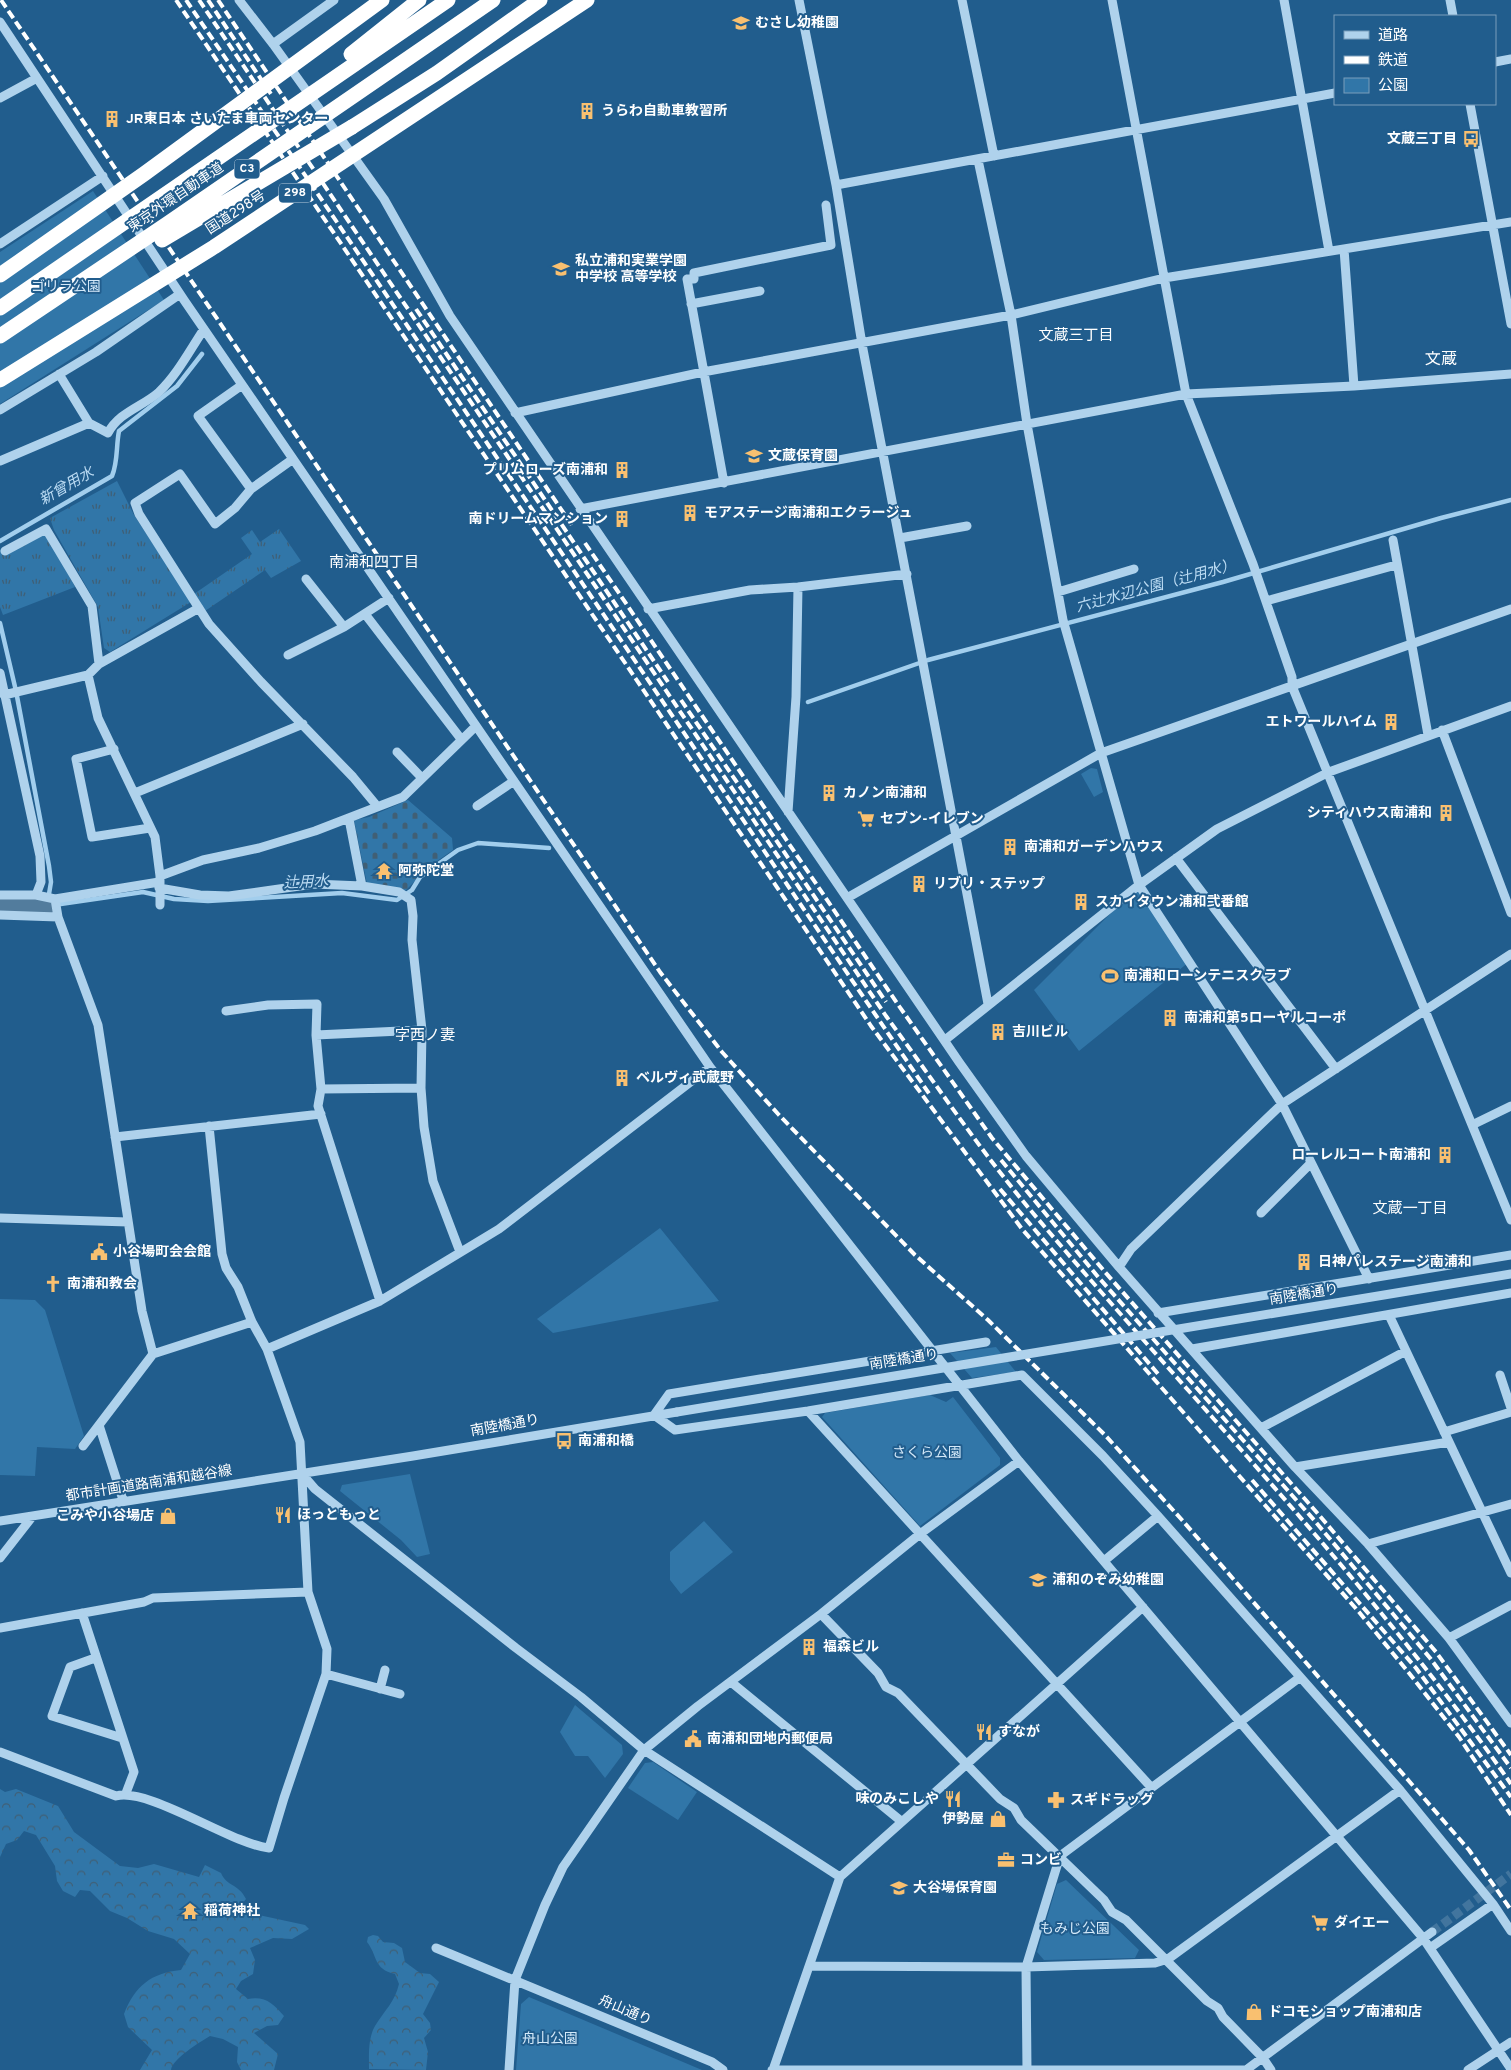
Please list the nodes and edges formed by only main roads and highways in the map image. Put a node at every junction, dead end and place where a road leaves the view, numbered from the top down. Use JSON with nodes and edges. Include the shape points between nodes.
{"nodes":[{"id":1,"x":382,"y":0,"type":"edge"},
{"id":2,"x":419,"y":0,"type":"edge"},
{"id":3,"x":448,"y":0,"type":"edge"},
{"id":4,"x":493,"y":0,"type":"edge"},
{"id":5,"x":540,"y":0,"type":"edge"},
{"id":6,"x":587,"y":0,"type":"edge"},
{"id":7,"x":240,"y":143,"type":"junction"},
{"id":8,"x":0,"y":275,"type":"edge"},
{"id":9,"x":0,"y":308,"type":"edge"},
{"id":10,"x":0,"y":336,"type":"edge"},
{"id":11,"x":0,"y":380,"type":"edge"}],
"edges":[{"from":1,"to":8,"type":"highway","bridge":true},
{"from":2,"to":7,"type":"highway","bridge":true},
{"from":3,"to":7,"type":"highway","name":"東京外環自動車道","number":"C3","bridge":true},
{"from":4,"to":10,"type":"highway","name":"東京外環自動車道","number":"C3","bridge":true},
{"from":5,"to":10,"type":"highway","bridge":true,"via":[[352,127],[171,234],[43,316]]},
{"from":6,"to":11,"type":"highway","name":"国道298号","number":"298","bridge":true,"via":[[214,247]]},
{"from":7,"to":9,"type":"highway","name":"東京外環自動車道","number":"C3","bridge":true}]}
